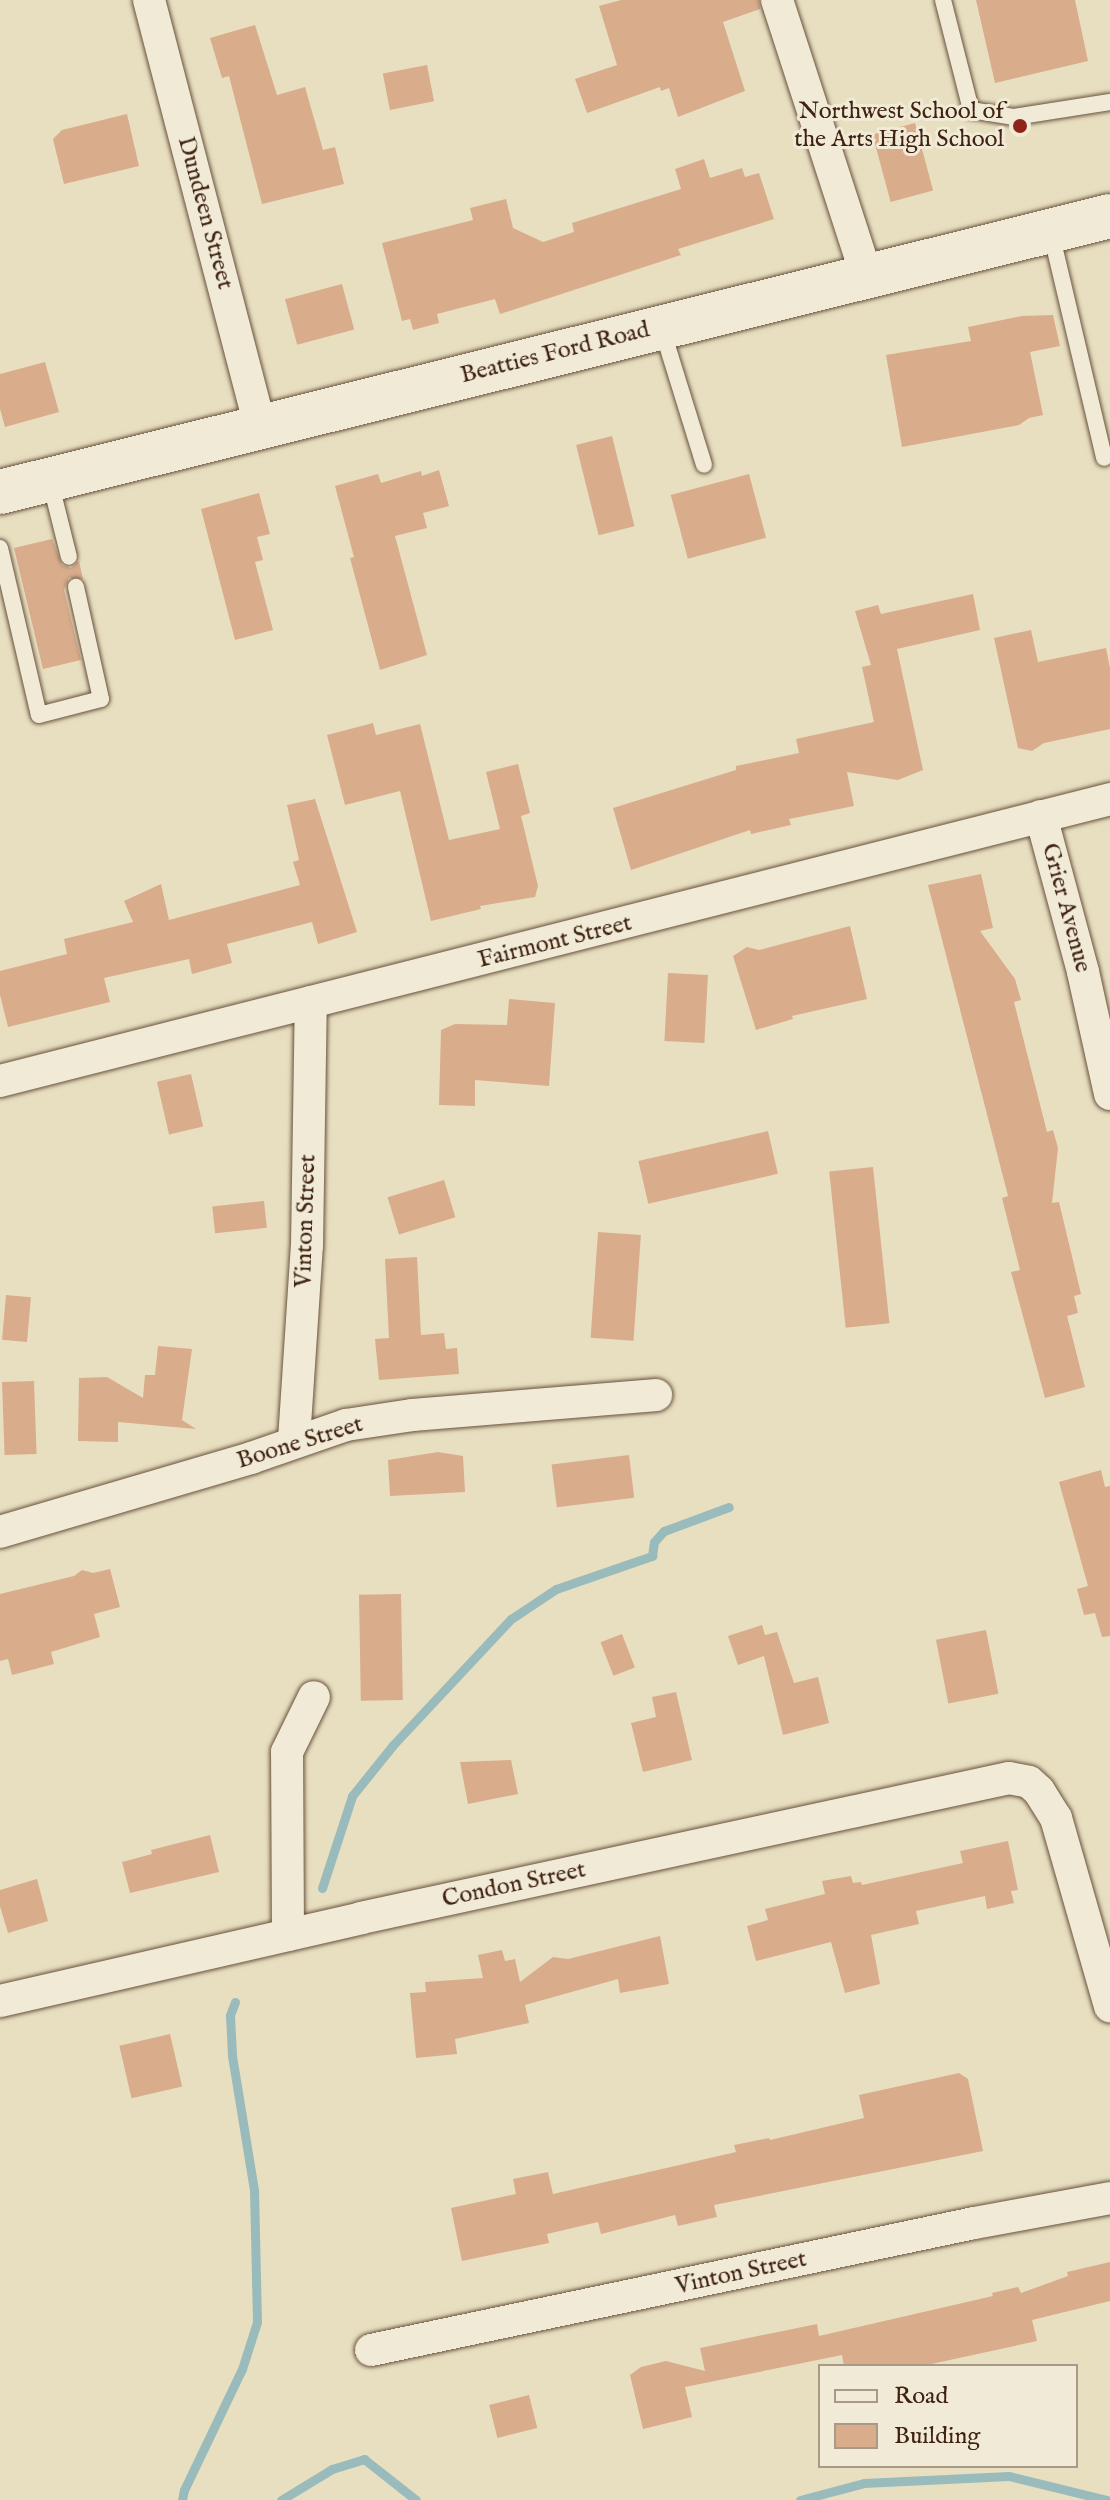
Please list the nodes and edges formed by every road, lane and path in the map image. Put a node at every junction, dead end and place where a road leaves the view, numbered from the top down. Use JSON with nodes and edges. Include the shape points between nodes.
{"nodes":[{"id":1,"x":149,"y":0,"type":"edge"},
{"id":2,"x":777,"y":0,"type":"edge"},
{"id":3,"x":943,"y":0,"type":"edge"},
{"id":4,"x":1110,"y":102,"type":"edge"},
{"id":5,"x":1110,"y":216,"type":"edge"},
{"id":6,"x":1050,"y":231,"type":"junction"},
{"id":7,"x":867,"y":277,"type":"junction"},
{"id":8,"x":662,"y":327,"type":"junction"},
{"id":9,"x":260,"y":426,"type":"junction"},
{"id":10,"x":1104,"y":458,"type":"dead end"},
{"id":11,"x":704,"y":465,"type":"dead end"},
{"id":12,"x":50,"y":479,"type":"junction"},
{"id":13,"x":0,"y":492,"type":"edge"},
{"id":14,"x":0,"y":548,"type":"edge"},
{"id":15,"x":69,"y":557,"type":"dead end"},
{"id":16,"x":76,"y":587,"type":"dead end"},
{"id":17,"x":1110,"y":799,"type":"edge"},
{"id":18,"x":1041,"y":816,"type":"junction"},
{"id":19,"x":311,"y":1002,"type":"junction"},
{"id":20,"x":0,"y":1081,"type":"edge"},
{"id":21,"x":1110,"y":1094,"type":"edge"},
{"id":22,"x":656,"y":1395,"type":"dead end"},
{"id":23,"x":294,"y":1440,"type":"junction"},
{"id":24,"x":0,"y":1532,"type":"edge"},
{"id":25,"x":314,"y":1697,"type":"dead end"},
{"id":26,"x":288,"y":1935,"type":"junction"},
{"id":27,"x":0,"y":2001,"type":"edge"},
{"id":28,"x":1110,"y":2006,"type":"edge"},
{"id":29,"x":1110,"y":2198,"type":"edge"},
{"id":30,"x":371,"y":2350,"type":"dead end"}],
"edges":[{"from":1,"to":9,"type":"street","name":"Dundeen Street"},
{"from":2,"to":7,"type":"street"},
{"from":3,"to":4,"type":"lane","via":[[971,110],[1014,117]]},
{"from":5,"to":6,"type":"main road","name":"Beatties Ford Road"},
{"from":6,"to":7,"type":"main road","name":"Beatties Ford Road"},
{"from":6,"to":10,"type":"lane"},
{"from":7,"to":8,"type":"main road","name":"Beatties Ford Road"},
{"from":8,"to":9,"type":"main road","name":"Beatties Ford Road"},
{"from":8,"to":11,"type":"lane"},
{"from":9,"to":12,"type":"main road","name":"Beatties Ford Road"},
{"from":12,"to":13,"type":"main road","name":"Beatties Ford Road"},
{"from":12,"to":15,"type":"lane"},
{"from":14,"to":16,"type":"lane","via":[[39,715],[101,699]]},
{"from":17,"to":18,"type":"street","name":"Fairmont Street"},
{"from":18,"to":19,"type":"street","name":"Fairmont Street"},
{"from":18,"to":21,"type":"street","name":"Grier Avenue"},
{"from":19,"to":20,"type":"street","name":"Fairmont Street"},
{"from":19,"to":23,"type":"street","name":"Vinton Street","via":[[307,1246]]},
{"from":22,"to":23,"type":"street","name":"Boone Street","via":[[413,1415]]},
{"from":23,"to":24,"type":"street","name":"Boone Street","via":[[251,1458]]},
{"from":25,"to":26,"type":"street","via":[[287,1752]]},
{"from":26,"to":27,"type":"street","name":"Condon Street"},
{"from":26,"to":28,"type":"street","name":"Condon Street","via":[[1009,1778],[1029,1782],[1039,1791],[1063,1833]]},
{"from":29,"to":30,"type":"street","name":"Vinton Street"}]}
